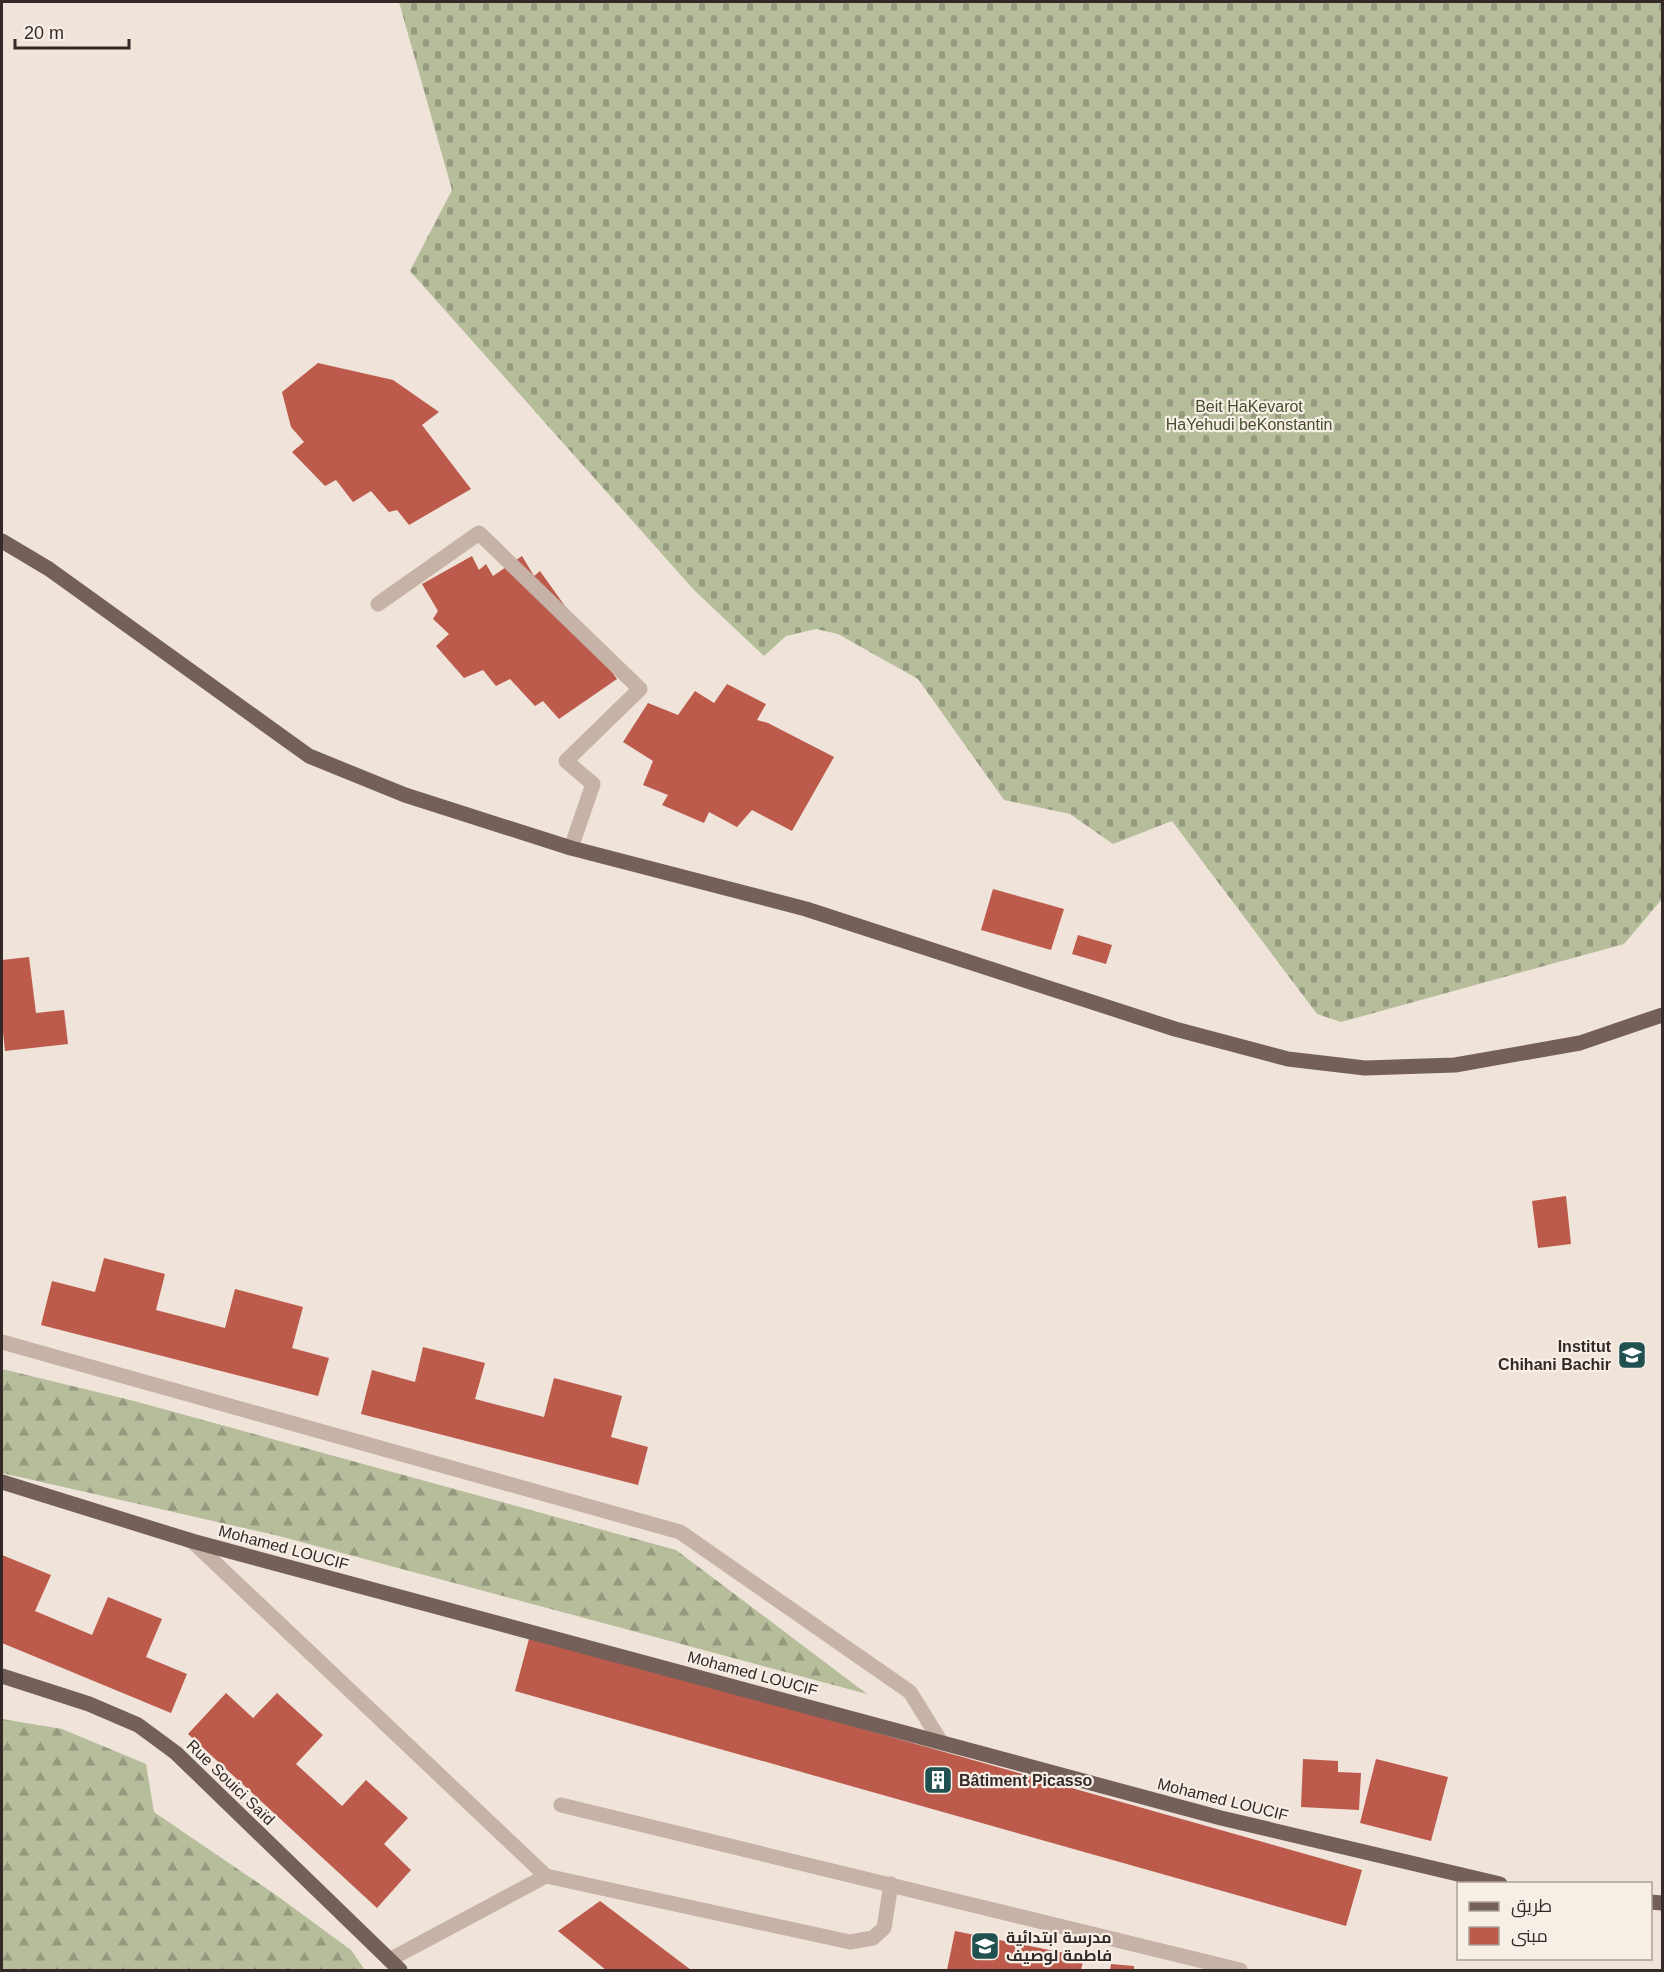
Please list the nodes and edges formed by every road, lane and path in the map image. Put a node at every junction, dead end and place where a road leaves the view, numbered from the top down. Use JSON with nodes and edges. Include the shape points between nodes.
{"nodes":[{"id":1,"x":2,"y":541,"type":"edge"},
{"id":2,"x":378,"y":604,"type":"dead end"},
{"id":3,"x":571,"y":848,"type":"junction"},
{"id":4,"x":1662,"y":1015,"type":"edge"},
{"id":5,"x":2,"y":1342,"type":"edge"},
{"id":6,"x":2,"y":1482,"type":"edge"},
{"id":7,"x":192,"y":1540,"type":"junction"},
{"id":8,"x":2,"y":1676,"type":"edge"},
{"id":9,"x":941,"y":1742,"type":"junction"},
{"id":10,"x":561,"y":1805,"type":"dead end"},
{"id":11,"x":546,"y":1876,"type":"junction"},
{"id":12,"x":1492,"y":1882,"type":"edge"},
{"id":13,"x":891,"y":1884,"type":"junction"},
{"id":14,"x":395,"y":1965,"type":"edge"},
{"id":15,"x":1240,"y":1971,"type":"edge"}],
"edges":[{"from":1,"to":3,"type":"main road","via":[[49,569],[309,756],[405,795]]},
{"from":2,"to":3,"type":"street","via":[[480,533],[640,689],[566,761],[593,784]]},
{"from":3,"to":4,"type":"main road","via":[[806,909],[1176,1029],[1288,1059],[1365,1068],[1455,1065],[1580,1043]]},
{"from":5,"to":9,"type":"street","via":[[680,1532],[910,1692]]},
{"from":6,"to":7,"type":"main road","name":"Mohamed LOUCIF"},
{"from":7,"to":9,"type":"main road","name":"Mohamed LOUCIF"},
{"from":7,"to":11,"type":"street"},
{"from":8,"to":14,"type":"main road","name":"Rue Souici Saïd","via":[[89,1704],[138,1725],[176,1753]]},
{"from":9,"to":12,"type":"main road","name":"Mohamed LOUCIF","via":[[1221,1818]]},
{"from":10,"to":13,"type":"street"},
{"from":11,"to":13,"type":"street","via":[[850,1942],[873,1938],[884,1928]]},
{"from":11,"to":14,"type":"street"},
{"from":13,"to":15,"type":"street"}]}
